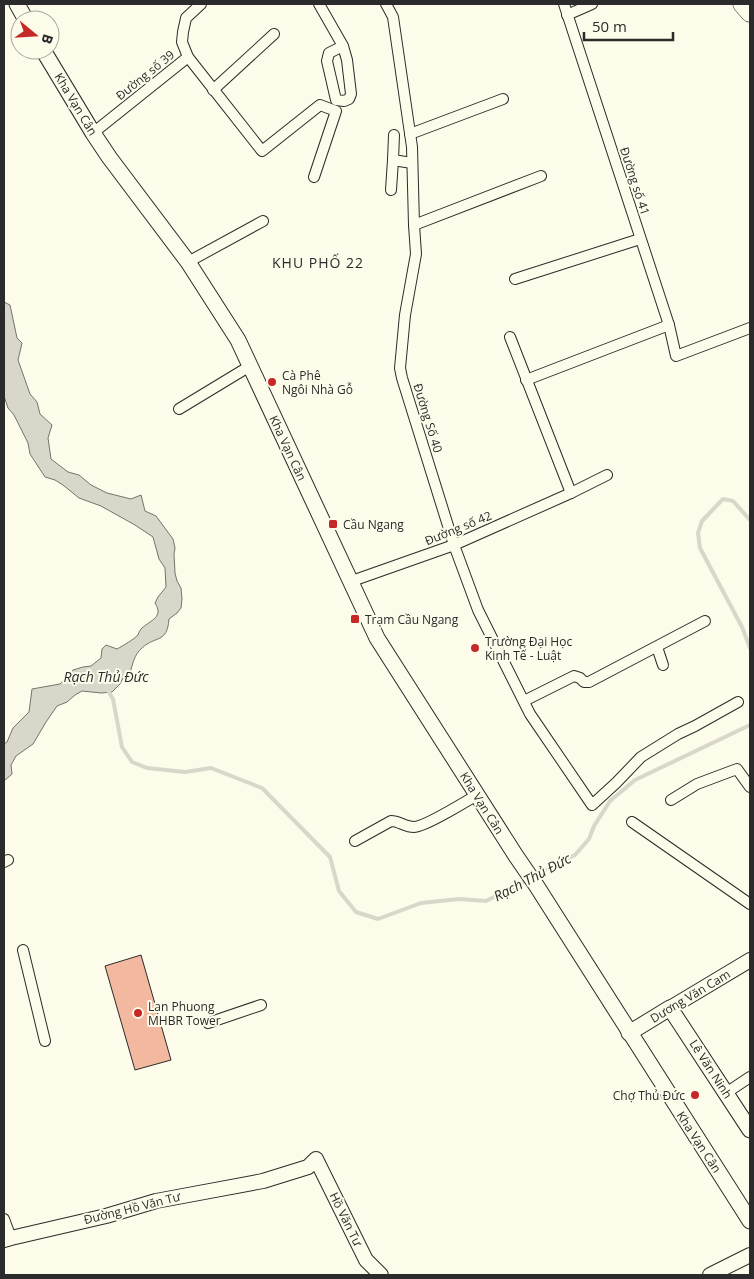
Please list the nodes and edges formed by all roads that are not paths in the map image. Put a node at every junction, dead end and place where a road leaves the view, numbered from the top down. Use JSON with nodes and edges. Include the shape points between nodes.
{"nodes":[{"id":1,"x":201,"y":4,"type":"edge"},
{"id":2,"x":319,"y":4,"type":"edge"},
{"id":3,"x":386,"y":4,"type":"edge"},
{"id":4,"x":564,"y":4,"type":"edge"},
{"id":5,"x":592,"y":4,"type":"edge"},
{"id":6,"x":742,"y":4,"type":"edge"},
{"id":7,"x":750,"y":13,"type":"edge"},
{"id":8,"x":567,"y":15,"type":"junction"},
{"id":9,"x":274,"y":34,"type":"dead end"},
{"id":10,"x":343,"y":46,"type":"junction"},
{"id":11,"x":188,"y":57,"type":"junction"},
{"id":12,"x":49,"y":60,"type":"edge"},
{"id":13,"x":213,"y":90,"type":"junction"},
{"id":14,"x":503,"y":99,"type":"dead end"},
{"id":15,"x":93,"y":133,"type":"junction"},
{"id":16,"x":410,"y":134,"type":"junction"},
{"id":17,"x":394,"y":135,"type":"dead end"},
{"id":18,"x":393,"y":160,"type":"junction"},
{"id":19,"x":412,"y":163,"type":"junction"},
{"id":20,"x":541,"y":176,"type":"dead end"},
{"id":21,"x":314,"y":177,"type":"dead end"},
{"id":22,"x":391,"y":190,"type":"dead end"},
{"id":23,"x":263,"y":221,"type":"dead end"},
{"id":24,"x":414,"y":225,"type":"junction"},
{"id":25,"x":640,"y":239,"type":"junction"},
{"id":26,"x":188,"y":262,"type":"junction"},
{"id":27,"x":515,"y":279,"type":"dead end"},
{"id":28,"x":669,"y":325,"type":"junction"},
{"id":29,"x":750,"y":328,"type":"edge"},
{"id":30,"x":510,"y":336,"type":"dead end"},
{"id":31,"x":250,"y":366,"type":"junction"},
{"id":32,"x":526,"y":380,"type":"junction"},
{"id":33,"x":179,"y":409,"type":"dead end"},
{"id":34,"x":607,"y":475,"type":"dead end"},
{"id":35,"x":571,"y":493,"type":"junction"},
{"id":36,"x":454,"y":545,"type":"junction"},
{"id":37,"x":352,"y":582,"type":"junction"},
{"id":38,"x":705,"y":621,"type":"dead end"},
{"id":39,"x":657,"y":647,"type":"junction"},
{"id":40,"x":663,"y":665,"type":"dead end"},
{"id":41,"x":524,"y":701,"type":"junction"},
{"id":42,"x":738,"y":702,"type":"dead end"},
{"id":43,"x":750,"y":788,"type":"edge"},
{"id":44,"x":477,"y":795,"type":"junction"},
{"id":45,"x":671,"y":800,"type":"dead end"},
{"id":46,"x":632,"y":822,"type":"dead end"},
{"id":47,"x":355,"y":841,"type":"dead end"},
{"id":48,"x":750,"y":904,"type":"edge"},
{"id":49,"x":23,"y":950,"type":"dead end"},
{"id":50,"x":750,"y":960,"type":"edge"},
{"id":51,"x":261,"y":1005,"type":"dead end"},
{"id":52,"x":670,"y":1008,"type":"junction"},
{"id":53,"x":208,"y":1023,"type":"dead end"},
{"id":54,"x":630,"y":1033,"type":"junction"},
{"id":55,"x":45,"y":1042,"type":"dead end"},
{"id":56,"x":750,"y":1078,"type":"edge"},
{"id":57,"x":726,"y":1093,"type":"junction"},
{"id":58,"x":750,"y":1130,"type":"edge"},
{"id":59,"x":316,"y":1159,"type":"joint"},
{"id":60,"x":4,"y":1219,"type":"edge"},
{"id":61,"x":750,"y":1221,"type":"edge"},
{"id":62,"x":7,"y":1239,"type":"edge"},
{"id":63,"x":750,"y":1256,"type":"edge"},
{"id":64,"x":381,"y":1275,"type":"edge"},
{"id":65,"x":710,"y":1275,"type":"edge"}],
"edges":[{"from":1,"to":11,"type":"street","name":"Đường số 39","via":[[186,18],[182,42]]},
{"from":2,"to":10,"type":"street"},
{"from":3,"to":16,"type":"street","name":"Đường Số 40","via":[[393,17]]},
{"from":4,"to":8,"type":"street","name":"Đường số 41"},
{"from":5,"to":8,"type":"street"},
{"from":6,"to":7,"type":"highway"},
{"from":8,"to":25,"type":"street","name":"Đường số 41"},
{"from":9,"to":13,"type":"street"},
{"from":10,"to":10,"type":"street","via":[[351,94],[344,101],[336,100],[327,61],[329,53]]},
{"from":11,"to":13,"type":"street"},
{"from":11,"to":15,"type":"street","name":"Đường số 39"},
{"from":12,"to":15,"type":"main road","name":"Kha Vạn Cân"},
{"from":13,"to":21,"type":"street","via":[[262,151],[320,105],[336,110]]},
{"from":14,"to":16,"type":"street"},
{"from":15,"to":26,"type":"main road","name":"Kha Vạn Cân"},
{"from":16,"to":19,"type":"street","name":"Đường Số 40"},
{"from":17,"to":18,"type":"street"},
{"from":18,"to":19,"type":"street"},
{"from":18,"to":22,"type":"street"},
{"from":19,"to":24,"type":"street","name":"Đường Số 40"},
{"from":20,"to":24,"type":"street"},
{"from":23,"to":26,"type":"street"},
{"from":24,"to":36,"type":"street","name":"Đường Số 40","via":[[416,254],[400,368]]},
{"from":25,"to":27,"type":"street"},
{"from":25,"to":28,"type":"street","name":"Đường số 41"},
{"from":26,"to":31,"type":"main road","name":"Kha Vạn Cân","via":[[238,340]]},
{"from":28,"to":29,"type":"street","name":"Đường số 41","via":[[676,356]]},
{"from":28,"to":32,"type":"street"},
{"from":30,"to":32,"type":"street"},
{"from":31,"to":33,"type":"street"},
{"from":31,"to":37,"type":"main road","name":"Kha Vạn Cân"},
{"from":32,"to":35,"type":"street"},
{"from":34,"to":35,"type":"street","name":"Đường số 42"},
{"from":35,"to":36,"type":"street","name":"Đường số 42"},
{"from":36,"to":37,"type":"street","name":"Đường số 42"},
{"from":36,"to":41,"type":"street","name":"Đường Số 40","via":[[478,610]]},
{"from":37,"to":44,"type":"main road","name":"Kha Vạn Cân","via":[[377,638]]},
{"from":38,"to":39,"type":"street"},
{"from":39,"to":40,"type":"street"},
{"from":39,"to":41,"type":"street","via":[[589,682],[574,676]]},
{"from":41,"to":42,"type":"street","name":"Đường Số 40","via":[[592,805],[640,758]]},
{"from":43,"to":45,"type":"street","via":[[738,769],[697,784]]},
{"from":44,"to":47,"type":"street","via":[[416,827],[391,821]]},
{"from":44,"to":54,"type":"main road","name":"Kha Vạn Cân"},
{"from":46,"to":48,"type":"street"},
{"from":49,"to":55,"type":"street"},
{"from":50,"to":52,"type":"street","name":"Dương Văn Cam"},
{"from":51,"to":53,"type":"street"},
{"from":52,"to":54,"type":"main road","name":"Dương Văn Cam"},
{"from":52,"to":57,"type":"main road","name":"Lê Văn Ninh"},
{"from":54,"to":61,"type":"main road","name":"Kha Vạn Cân"},
{"from":56,"to":57,"type":"street"},
{"from":57,"to":58,"type":"main road","name":"Lê Văn Ninh"},
{"from":59,"to":62,"type":"street","name":"Đường Hồ Văn Tư","via":[[308,1167],[263,1181],[156,1201]]},
{"from":59,"to":64,"type":"street","name":"Hồ Văn Tư","via":[[366,1260]]},
{"from":60,"to":62,"type":"street"},
{"from":63,"to":65,"type":"street"}]}
